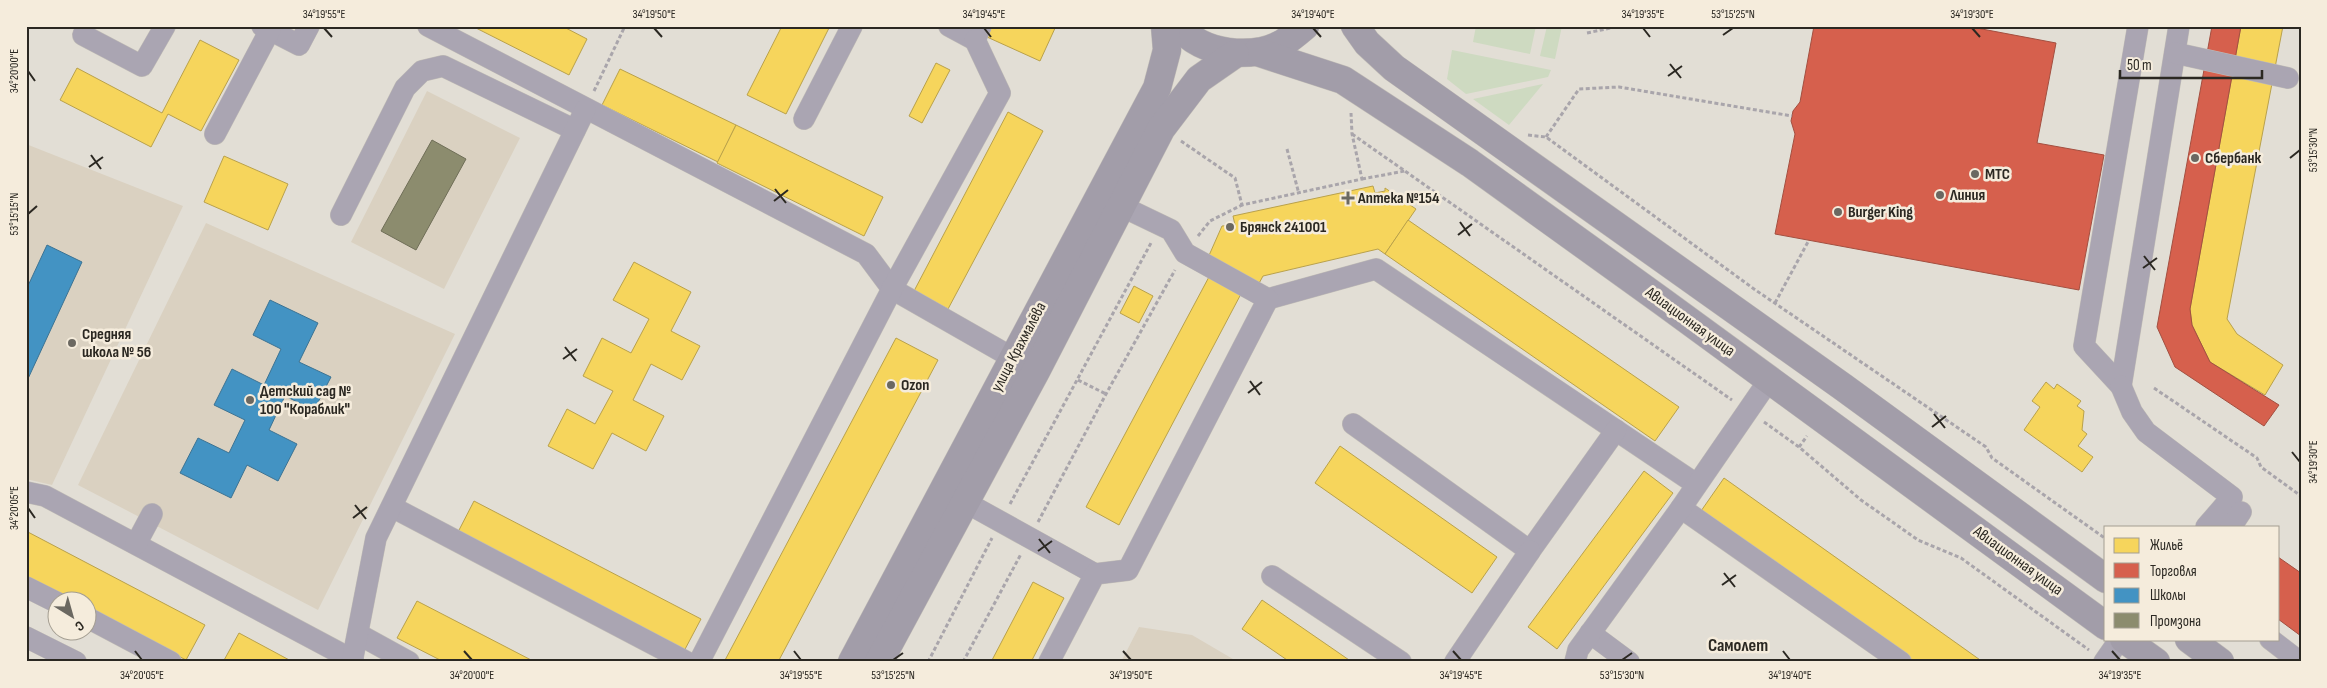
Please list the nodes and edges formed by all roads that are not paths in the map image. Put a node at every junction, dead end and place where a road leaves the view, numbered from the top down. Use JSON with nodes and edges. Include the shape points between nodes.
{"nodes":[{"id":1,"x":165,"y":26,"type":"edge"},
{"id":2,"x":309,"y":26,"type":"edge"},
{"id":3,"x":428,"y":26,"type":"edge"},
{"id":4,"x":852,"y":26,"type":"edge"},
{"id":5,"x":949,"y":26,"type":"edge"},
{"id":6,"x":1165,"y":26,"type":"edge"},
{"id":7,"x":1179,"y":26,"type":"edge"},
{"id":8,"x":1305,"y":26,"type":"edge"},
{"id":9,"x":1355,"y":26,"type":"edge"},
{"id":10,"x":2138,"y":26,"type":"edge"},
{"id":11,"x":2180,"y":26,"type":"edge"},
{"id":12,"x":266,"y":28,"type":"edge"},
{"id":13,"x":978,"y":33,"type":"edge"},
{"id":14,"x":83,"y":35,"type":"dead end"},
{"id":15,"x":1246,"y":53,"type":"junction"},
{"id":16,"x":2174,"y":53,"type":"junction"},
{"id":17,"x":2288,"y":78,"type":"dead end"},
{"id":18,"x":585,"y":110,"type":"junction"},
{"id":19,"x":804,"y":118,"type":"dead end"},
{"id":20,"x":575,"y":130,"type":"junction"},
{"id":21,"x":215,"y":134,"type":"dead end"},
{"id":22,"x":1122,"y":206,"type":"junction"},
{"id":23,"x":341,"y":215,"type":"dead end"},
{"id":24,"x":892,"y":289,"type":"junction"},
{"id":25,"x":1268,"y":299,"type":"junction"},
{"id":26,"x":1024,"y":365,"type":"junction"},
{"id":27,"x":1769,"y":380,"type":"junction"},
{"id":28,"x":2121,"y":386,"type":"junction"},
{"id":29,"x":1354,"y":424,"type":"dead end"},
{"id":30,"x":1616,"y":430,"type":"junction"},
{"id":31,"x":1696,"y":484,"type":"junction"},
{"id":32,"x":26,"y":492,"type":"edge"},
{"id":33,"x":965,"y":502,"type":"junction"},
{"id":34,"x":392,"y":507,"type":"junction"},
{"id":35,"x":1681,"y":508,"type":"junction"},
{"id":36,"x":152,"y":514,"type":"dead end"},
{"id":37,"x":2207,"y":526,"type":"edge"},
{"id":38,"x":136,"y":544,"type":"junction"},
{"id":39,"x":1530,"y":551,"type":"junction"},
{"id":40,"x":1095,"y":574,"type":"junction"},
{"id":41,"x":1272,"y":576,"type":"dead end"},
{"id":42,"x":2104,"y":578,"type":"edge"},
{"id":43,"x":26,"y":587,"type":"edge"},
{"id":44,"x":48,"y":598,"type":"edge"},
{"id":45,"x":98,"y":623,"type":"edge"},
{"id":46,"x":2104,"y":625,"type":"edge"},
{"id":47,"x":1590,"y":633,"type":"junction"},
{"id":48,"x":358,"y":634,"type":"junction"},
{"id":49,"x":26,"y":637,"type":"edge"},
{"id":50,"x":2119,"y":640,"type":"edge"},
{"id":51,"x":2125,"y":640,"type":"edge"},
{"id":52,"x":2190,"y":640,"type":"edge"},
{"id":53,"x":2271,"y":640,"type":"edge"},
{"id":54,"x":353,"y":661,"type":"edge"},
{"id":55,"x":2105,"y":661,"type":"edge"},
{"id":56,"x":76,"y":662,"type":"edge"},
{"id":57,"x":171,"y":662,"type":"edge"},
{"id":58,"x":408,"y":662,"type":"edge"},
{"id":59,"x":687,"y":662,"type":"edge"},
{"id":60,"x":699,"y":662,"type":"edge"},
{"id":61,"x":852,"y":662,"type":"edge"},
{"id":62,"x":879,"y":662,"type":"edge"},
{"id":63,"x":1048,"y":662,"type":"edge"},
{"id":64,"x":1401,"y":662,"type":"edge"},
{"id":65,"x":1455,"y":662,"type":"edge"},
{"id":66,"x":1575,"y":662,"type":"edge"},
{"id":67,"x":1629,"y":662,"type":"edge"},
{"id":68,"x":1901,"y":662,"type":"edge"},
{"id":69,"x":2156,"y":662,"type":"edge"},
{"id":70,"x":2220,"y":662,"type":"edge"},
{"id":71,"x":2300,"y":662,"type":"edge"}],
"edges":[{"from":1,"to":14,"type":"street","via":[[142,66]]},
{"from":2,"to":12,"type":"street","via":[[299,45]]},
{"from":3,"to":18,"type":"street"},
{"from":4,"to":19,"type":"street"},
{"from":5,"to":13,"type":"street"},
{"from":6,"to":26,"type":"main road","name":"улица Крахмалёва","via":[[1167,50],[1157,88]]},
{"from":7,"to":15,"type":"main road","name":"Авиационная улица","via":[[1206,46]]},
{"from":8,"to":15,"type":"main road","name":"улица Крахмалёва","via":[[1283,43]]},
{"from":9,"to":42,"type":"main road","via":[[1394,68],[1835,381]]},
{"from":10,"to":28,"type":"street","via":[[2084,346]]},
{"from":11,"to":16,"type":"street"},
{"from":12,"to":21,"type":"street"},
{"from":13,"to":24,"type":"street","via":[[1000,93]]},
{"from":15,"to":22,"type":"main road","name":"улица Крахмалёва","via":[[1199,80],[1161,129]]},
{"from":15,"to":27,"type":"main road","name":"Авиационная улица","via":[[1344,80],[1470,164]]},
{"from":16,"to":17,"type":"street"},
{"from":16,"to":28,"type":"street"},
{"from":18,"to":20,"type":"street"},
{"from":18,"to":24,"type":"street","via":[[866,254]]},
{"from":20,"to":23,"type":"street","via":[[443,66],[422,71],[405,88]]},
{"from":20,"to":34,"type":"street"},
{"from":22,"to":25,"type":"street","via":[[1171,230],[1185,253]]},
{"from":22,"to":26,"type":"main road","name":"улица Крахмалёва"},
{"from":24,"to":26,"type":"street"},
{"from":24,"to":60,"type":"street"},
{"from":25,"to":30,"type":"street","via":[[1376,269]]},
{"from":25,"to":40,"type":"street","via":[[1128,570]]},
{"from":26,"to":33,"type":"main road","name":"улица Крахмалёва"},
{"from":26,"to":61,"type":"main road","name":"улица Крахмалёва"},
{"from":27,"to":31,"type":"street"},
{"from":27,"to":46,"type":"main road","name":"Авиационная улица"},
{"from":28,"to":37,"type":"street","via":[[2132,412],[2146,432],[2232,497]]},
{"from":29,"to":39,"type":"street"},
{"from":30,"to":31,"type":"street"},
{"from":30,"to":39,"type":"street"},
{"from":31,"to":35,"type":"street"},
{"from":32,"to":38,"type":"street","via":[[45,496]]},
{"from":33,"to":40,"type":"street"},
{"from":33,"to":62,"type":"main road","name":"улица Крахмалёва"},
{"from":34,"to":48,"type":"street","via":[[376,538]]},
{"from":34,"to":59,"type":"street"},
{"from":35,"to":47,"type":"street"},
{"from":35,"to":68,"type":"street"},
{"from":36,"to":38,"type":"street"},
{"from":38,"to":54,"type":"street"},
{"from":39,"to":65,"type":"street"},
{"from":40,"to":63,"type":"street"},
{"from":41,"to":64,"type":"street"},
{"from":43,"to":44,"type":"street"},
{"from":45,"to":57,"type":"street"},
{"from":47,"to":66,"type":"street","via":[[1578,650]]},
{"from":47,"to":67,"type":"street"},
{"from":48,"to":54,"type":"street"},
{"from":48,"to":58,"type":"street"},
{"from":49,"to":56,"type":"street"},
{"from":50,"to":55,"type":"street"},
{"from":51,"to":69,"type":"main road"},
{"from":52,"to":70,"type":"main road"},
{"from":53,"to":71,"type":"street"}]}
